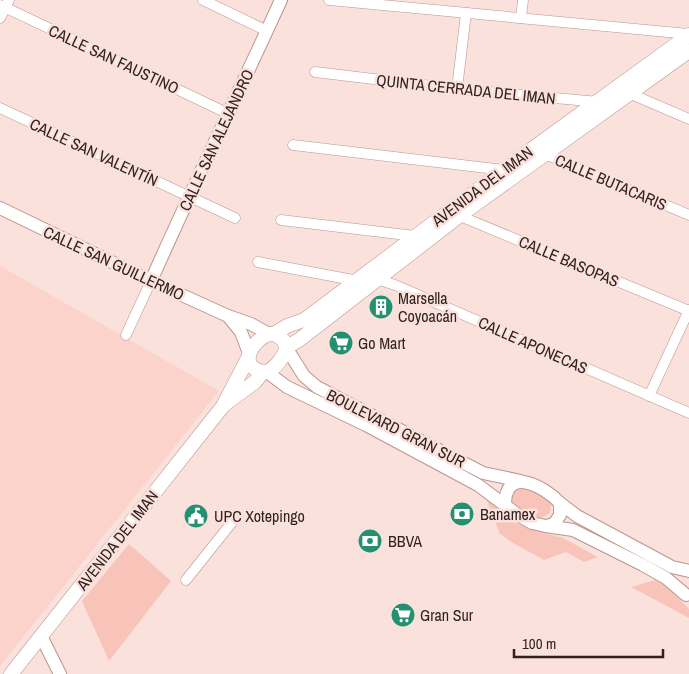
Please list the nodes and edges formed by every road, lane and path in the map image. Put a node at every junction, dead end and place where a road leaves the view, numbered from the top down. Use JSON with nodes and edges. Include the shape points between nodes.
{"nodes":[{"id":1,"x":203,"y":0,"type":"edge"},
{"id":2,"x":281,"y":0,"type":"edge"},
{"id":3,"x":329,"y":0,"type":"edge"},
{"id":4,"x":523,"y":0,"type":"edge"},
{"id":5,"x":5,"y":4,"type":"edge"},
{"id":6,"x":466,"y":13,"type":"junction"},
{"id":7,"x":0,"y":18,"type":"edge"},
{"id":8,"x":521,"y":18,"type":"junction"},
{"id":9,"x":267,"y":31,"type":"junction"},
{"id":10,"x":689,"y":35,"type":"edge"},
{"id":11,"x":689,"y":51,"type":"edge"},
{"id":12,"x":315,"y":72,"type":"dead end"},
{"id":13,"x":457,"y":89,"type":"junction"},
{"id":14,"x":627,"y":89,"type":"junction"},
{"id":15,"x":598,"y":102,"type":"junction"},
{"id":16,"x":618,"y":104,"type":"junction"},
{"id":17,"x":0,"y":108,"type":"edge"},
{"id":18,"x":229,"y":114,"type":"junction"},
{"id":19,"x":689,"y":119,"type":"edge"},
{"id":20,"x":293,"y":145,"type":"dead end"},
{"id":21,"x":538,"y":151,"type":"junction"},
{"id":22,"x":508,"y":174,"type":"junction"},
{"id":23,"x":188,"y":196,"type":"junction"},
{"id":24,"x":0,"y":208,"type":"edge"},
{"id":25,"x":454,"y":214,"type":"junction"},
{"id":26,"x":689,"y":214,"type":"edge"},
{"id":27,"x":235,"y":218,"type":"dead end"},
{"id":28,"x":281,"y":220,"type":"dead end"},
{"id":29,"x":418,"y":240,"type":"junction"},
{"id":30,"x":258,"y":262,"type":"dead end"},
{"id":31,"x":377,"y":279,"type":"junction"},
{"id":32,"x":151,"y":281,"type":"junction"},
{"id":33,"x":356,"y":281,"type":"junction"},
{"id":34,"x":689,"y":311,"type":"edge"},
{"id":35,"x":228,"y":316,"type":"junction"},
{"id":36,"x":272,"y":334,"type":"junction"},
{"id":37,"x":126,"y":335,"type":"dead end"},
{"id":38,"x":287,"y":348,"type":"junction"},
{"id":39,"x":248,"y":356,"type":"junction"},
{"id":40,"x":265,"y":372,"type":"junction"},
{"id":41,"x":649,"y":396,"type":"junction"},
{"id":42,"x":223,"y":406,"type":"junction"},
{"id":43,"x":689,"y":413,"type":"edge"},
{"id":44,"x":521,"y":481,"type":"junction"},
{"id":45,"x":560,"y":503,"type":"junction"},
{"id":46,"x":506,"y":505,"type":"junction"},
{"id":47,"x":234,"y":521,"type":"dead end"},
{"id":48,"x":546,"y":526,"type":"junction"},
{"id":49,"x":689,"y":571,"type":"edge"},
{"id":50,"x":689,"y":579,"type":"edge"},
{"id":51,"x":186,"y":580,"type":"dead end"},
{"id":52,"x":687,"y":597,"type":"edge"},
{"id":53,"x":41,"y":636,"type":"junction"},
{"id":54,"x":11,"y":674,"type":"edge"},
{"id":55,"x":60,"y":674,"type":"edge"}],
"edges":[{"from":1,"to":9,"type":"street"},
{"from":2,"to":9,"type":"street","name":"CALLE SAN ALEJANDRO"},
{"from":3,"to":6,"type":"street"},
{"from":4,"to":8,"type":"street"},
{"from":5,"to":7,"type":"street"},
{"from":5,"to":18,"type":"street","name":"CALLE SAN FAUSTINO"},
{"from":6,"to":8,"type":"street"},
{"from":6,"to":13,"type":"street"},
{"from":8,"to":10,"type":"street"},
{"from":9,"to":18,"type":"street","name":"CALLE SAN ALEJANDRO"},
{"from":10,"to":14,"type":"main road","name":"AVENIDA DEL IMAN"},
{"from":11,"to":14,"type":"main road","name":"AVENIDA DEL IMAN"},
{"from":12,"to":13,"type":"street","name":"QUINTA CERRADA DEL IMAN"},
{"from":13,"to":15,"type":"street","name":"QUINTA CERRADA DEL IMAN"},
{"from":14,"to":15,"type":"main road","name":"AVENIDA DEL IMAN"},
{"from":14,"to":16,"type":"main road","name":"AVENIDA DEL IMAN"},
{"from":14,"to":19,"type":"street"},
{"from":15,"to":16,"type":"street","name":"QUINTA CERRADA DEL IMAN"},
{"from":15,"to":21,"type":"main road","name":"AVENIDA DEL IMAN"},
{"from":16,"to":21,"type":"main road","name":"AVENIDA DEL IMAN"},
{"from":17,"to":23,"type":"street","name":"CALLE SAN VALENTÍN"},
{"from":18,"to":23,"type":"street","name":"CALLE SAN ALEJANDRO"},
{"from":20,"to":22,"type":"street"},
{"from":21,"to":22,"type":"main road","name":"AVENIDA DEL IMAN"},
{"from":21,"to":26,"type":"street","name":"CALLE BUTACARIS"},
{"from":22,"to":25,"type":"main road","name":"AVENIDA DEL IMAN"},
{"from":23,"to":27,"type":"street","name":"CALLE SAN VALENTÍN"},
{"from":23,"to":32,"type":"street","name":"CALLE SAN ALEJANDRO"},
{"from":24,"to":32,"type":"street","name":"CALLE SAN GUILLERMO"},
{"from":25,"to":29,"type":"main road","name":"AVENIDA DEL IMAN"},
{"from":25,"to":34,"type":"street","name":"CALLE BASOPAS"},
{"from":28,"to":29,"type":"street","via":[[381,232]]},
{"from":29,"to":31,"type":"main road","name":"AVENIDA DEL IMAN"},
{"from":29,"to":33,"type":"main road","name":"AVENIDA DEL IMAN"},
{"from":30,"to":33,"type":"street"},
{"from":31,"to":33,"type":"street"},
{"from":31,"to":38,"type":"main road","name":"AVENIDA DEL IMAN"},
{"from":31,"to":41,"type":"street","name":"CALLE APONECAS"},
{"from":32,"to":35,"type":"street","name":"CALLE SAN GUILLERMO"},
{"from":32,"to":37,"type":"street"},
{"from":33,"to":36,"type":"main road","name":"AVENIDA DEL IMAN","via":[[304,320]]},
{"from":34,"to":41,"type":"street"},
{"from":35,"to":36,"type":"street","name":"CALLE SAN GUILLERMO"},
{"from":35,"to":39,"type":"street","via":[[240,332]]},
{"from":36,"to":38,"type":"main road","via":[[281,338]]},
{"from":36,"to":39,"type":"main road","via":[[257,341]]},
{"from":38,"to":40,"type":"main road","via":[[281,360]]},
{"from":38,"to":44,"type":"street","name":"BOULEVARD GRAN SUR","via":[[304,376],[317,387],[483,473]]},
{"from":39,"to":40,"type":"main road","via":[[252,366]]},
{"from":39,"to":42,"type":"main road","name":"AVENIDA DEL IMAN"},
{"from":40,"to":42,"type":"main road","name":"AVENIDA DEL IMAN"},
{"from":40,"to":46,"type":"street","name":"BOULEVARD GRAN SUR","via":[[286,387],[374,429],[478,485]]},
{"from":41,"to":43,"type":"street","name":"CALLE APONECAS"},
{"from":42,"to":53,"type":"main road","name":"AVENIDA DEL IMAN"},
{"from":44,"to":45,"type":"street","via":[[542,488]]},
{"from":44,"to":46,"type":"street","via":[[508,489]]},
{"from":45,"to":48,"type":"street","via":[[560,516]]},
{"from":45,"to":49,"type":"street","via":[[577,516],[672,567]]},
{"from":46,"to":48,"type":"street","via":[[518,516]]},
{"from":47,"to":51,"type":"street"},
{"from":48,"to":52,"type":"street","via":[[573,530],[644,565],[671,581]]},
{"from":50,"to":52,"type":"street"},
{"from":53,"to":54,"type":"main road","name":"AVENIDA DEL IMAN"},
{"from":53,"to":55,"type":"street"}]}
